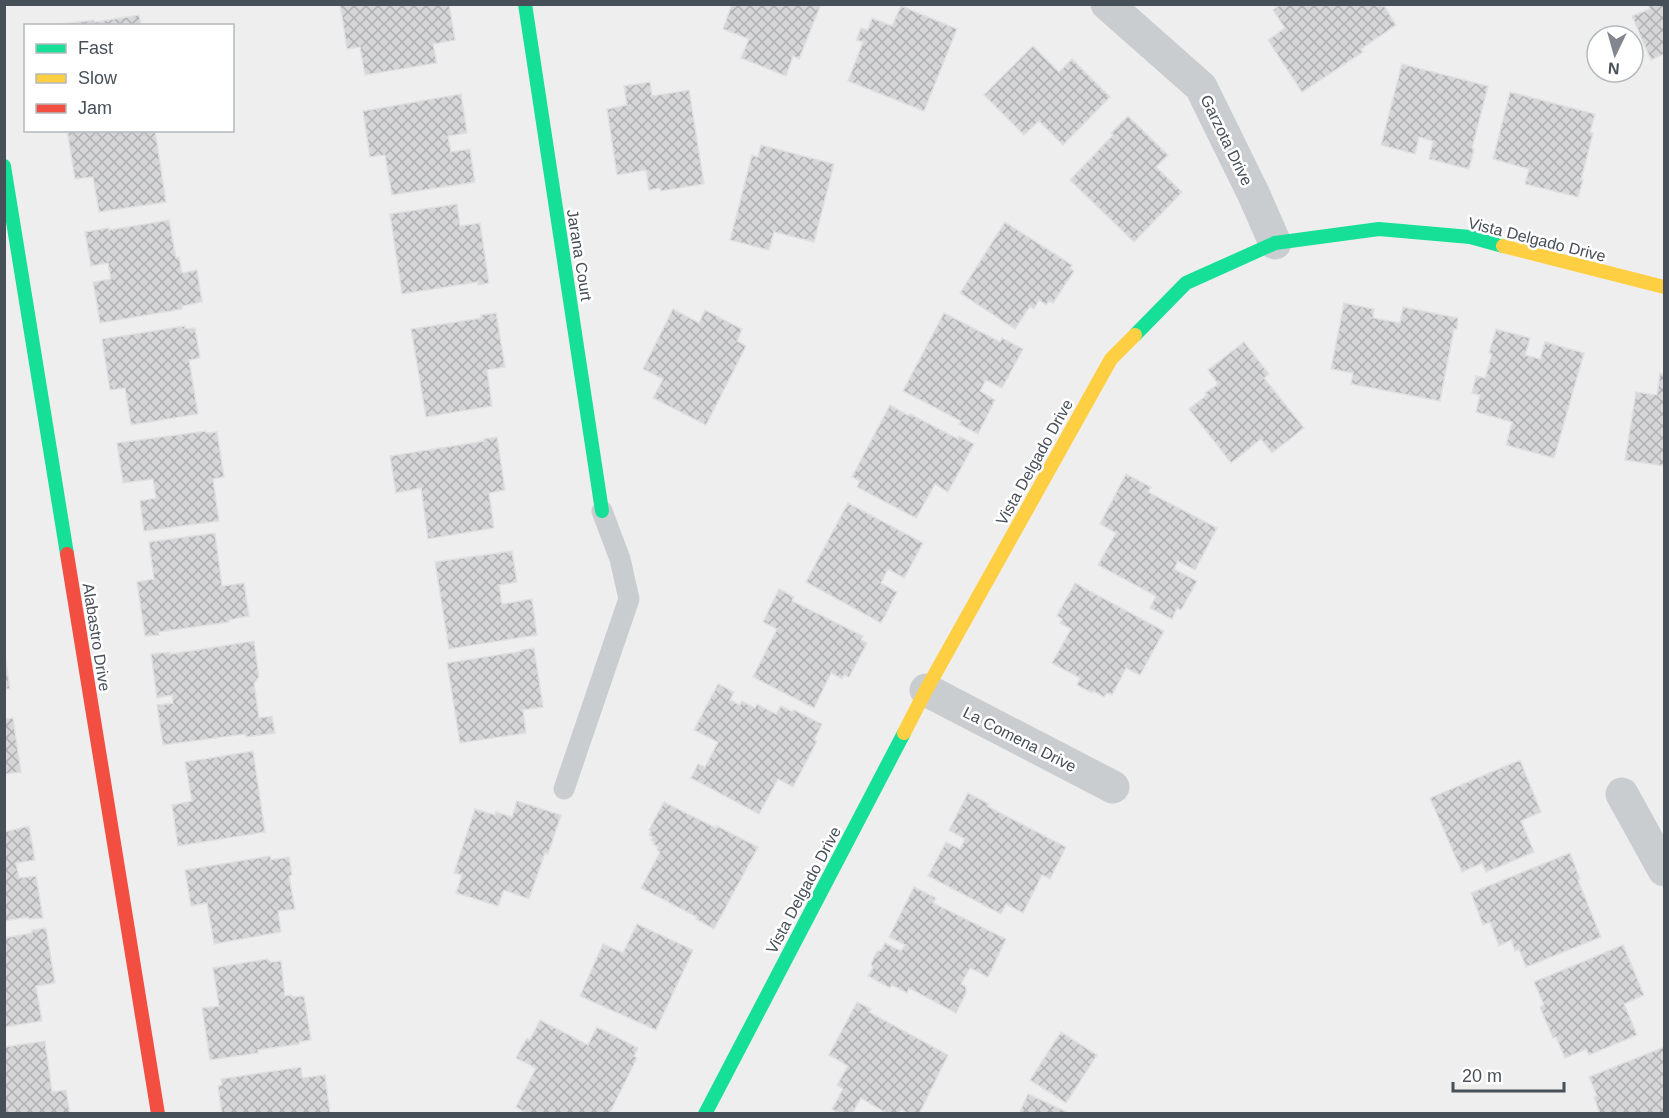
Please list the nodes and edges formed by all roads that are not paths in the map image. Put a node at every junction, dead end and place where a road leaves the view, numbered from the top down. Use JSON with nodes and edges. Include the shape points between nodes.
{"nodes":[{"id":1,"x":525,"y":4,"type":"edge"},
{"id":2,"x":1107,"y":4,"type":"edge"},
{"id":3,"x":4,"y":166,"type":"edge"},
{"id":4,"x":1275,"y":243,"type":"junction"},
{"id":5,"x":1665,"y":287,"type":"edge"},
{"id":6,"x":602,"y":511,"type":"joint"},
{"id":7,"x":926,"y":690,"type":"junction"},
{"id":8,"x":1113,"y":787,"type":"dead end"},
{"id":9,"x":564,"y":789,"type":"dead end"},
{"id":10,"x":1622,"y":794,"type":"dead end"},
{"id":11,"x":1665,"y":870,"type":"edge"},
{"id":12,"x":158,"y":1113,"type":"edge"},
{"id":13,"x":705,"y":1113,"type":"edge"}],
"edges":[{"from":1,"to":6,"type":"street","name":"Jarana Court"},
{"from":2,"to":4,"type":"street","name":"Garzota Drive","via":[[1201,87]]},
{"from":3,"to":12,"type":"street","name":"Alabastro Drive"},
{"from":4,"to":5,"type":"street","name":"Vista Delgado Drive","via":[[1379,229],[1470,237]]},
{"from":4,"to":7,"type":"street","name":"Vista Delgado Drive","via":[[1186,283],[1111,359]]},
{"from":6,"to":9,"type":"lane","via":[[620,559],[629,599]]},
{"from":7,"to":8,"type":"street","name":"La Comena Drive"},
{"from":7,"to":13,"type":"street","name":"Vista Delgado Drive"},
{"from":10,"to":11,"type":"street"}]}
